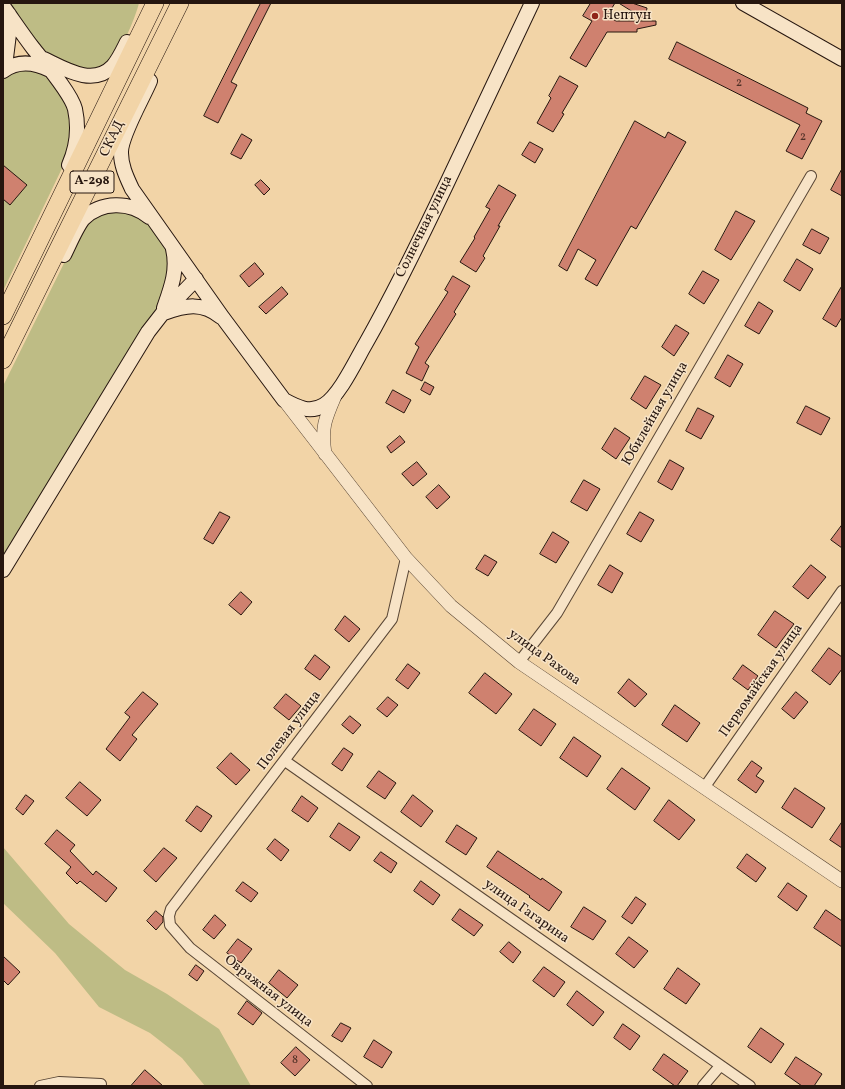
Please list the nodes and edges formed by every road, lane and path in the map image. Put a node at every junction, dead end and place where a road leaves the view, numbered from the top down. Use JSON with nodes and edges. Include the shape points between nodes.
{"nodes":[{"id":1,"x":150,"y":3,"type":"edge"},
{"id":2,"x":155,"y":3,"type":"edge"},
{"id":3,"x":181,"y":3,"type":"edge"},
{"id":4,"x":532,"y":3,"type":"edge"},
{"id":5,"x":743,"y":3,"type":"edge"},
{"id":6,"x":6,"y":10,"type":"edge"},
{"id":7,"x":25,"y":37,"type":"junction"},
{"id":8,"x":40,"y":57,"type":"junction"},
{"id":9,"x":842,"y":58,"type":"edge"},
{"id":10,"x":4,"y":64,"type":"edge"},
{"id":11,"x":50,"y":70,"type":"junction"},
{"id":12,"x":811,"y":176,"type":"dead end"},
{"id":13,"x":156,"y":224,"type":"junction"},
{"id":14,"x":172,"y":246,"type":"junction"},
{"id":15,"x":196,"y":278,"type":"junction"},
{"id":16,"x":162,"y":314,"type":"junction"},
{"id":17,"x":4,"y":315,"type":"edge"},
{"id":18,"x":223,"y":318,"type":"junction"},
{"id":19,"x":22,"y":321,"type":"junction"},
{"id":20,"x":3,"y":360,"type":"edge"},
{"id":21,"x":335,"y":394,"type":"junction"},
{"id":22,"x":284,"y":400,"type":"junction"},
{"id":23,"x":325,"y":454,"type":"junction"},
{"id":24,"x":406,"y":558,"type":"junction"},
{"id":25,"x":3,"y":570,"type":"edge"},
{"id":26,"x":842,"y":591,"type":"edge"},
{"id":27,"x":519,"y":662,"type":"junction"},
{"id":28,"x":285,"y":761,"type":"junction"},
{"id":29,"x":704,"y":788,"type":"junction"},
{"id":30,"x":842,"y":881,"type":"edge"},
{"id":31,"x":171,"y":909,"type":"joint"},
{"id":32,"x":720,"y":1066,"type":"junction"},
{"id":33,"x":101,"y":1084,"type":"dead end"},
{"id":34,"x":40,"y":1086,"type":"edge"},
{"id":35,"x":367,"y":1086,"type":"edge"},
{"id":36,"x":703,"y":1086,"type":"edge"},
{"id":37,"x":750,"y":1086,"type":"edge"}],
"edges":[{"from":1,"to":8,"type":"main road","via":[[118,59],[112,67],[98,75],[73,74]]},
{"from":2,"to":17,"type":"highway","name":"СКАД","number":"А-298"},
{"from":3,"to":13,"type":"main road","via":[[172,33],[121,148],[124,171],[132,189]]},
{"from":3,"to":19,"type":"highway","name":"СКАД","number":"А-298"},
{"from":4,"to":21,"type":"main road","name":"Солнечная улица","via":[[404,274]]},
{"from":5,"to":9,"type":"main road"},
{"from":6,"to":7,"type":"main road"},
{"from":6,"to":10,"type":"main road","via":[[10,26]]},
{"from":7,"to":8,"type":"main road"},
{"from":7,"to":10,"type":"main road"},
{"from":8,"to":11,"type":"main road"},
{"from":10,"to":11,"type":"main road","via":[[36,64]]},
{"from":11,"to":17,"type":"main road","via":[[74,107],[77,141],[73,156],[21,262]]},
{"from":12,"to":27,"type":"street","name":"Юбилейная улица","via":[[557,613]]},
{"from":13,"to":14,"type":"main road"},
{"from":13,"to":19,"type":"main road","via":[[135,208],[124,205],[114,205],[95,211],[83,220],[43,297]]},
{"from":14,"to":15,"type":"main road"},
{"from":14,"to":16,"type":"main road","via":[[176,260],[175,271]]},
{"from":15,"to":16,"type":"main road"},
{"from":15,"to":18,"type":"main road"},
{"from":16,"to":18,"type":"main road","via":[[179,307],[195,306],[214,311]]},
{"from":16,"to":25,"type":"main road","via":[[148,332]]},
{"from":18,"to":22,"type":"main road"},
{"from":19,"to":20,"type":"highway","name":"СКАД","number":"А-298"},
{"from":21,"to":22,"type":"main road","name":"Солнечная улица","via":[[316,409],[296,407]]},
{"from":21,"to":23,"type":"street","via":[[323,428]]},
{"from":22,"to":23,"type":"street","name":"улица Рахова"},
{"from":23,"to":24,"type":"street","name":"улица Рахова"},
{"from":24,"to":27,"type":"street","name":"улица Рахова","via":[[452,606]]},
{"from":24,"to":28,"type":"street","name":"Полевая улица","via":[[392,618]]},
{"from":26,"to":29,"type":"street","name":"Первомайская улица"},
{"from":27,"to":29,"type":"street","name":"улица Рахова"},
{"from":28,"to":31,"type":"street","name":"Полевая улица"},
{"from":28,"to":32,"type":"street","name":"улица Гагарина"},
{"from":29,"to":30,"type":"street","name":"улица Рахова"},
{"from":31,"to":35,"type":"street","name":"Овражная улица","via":[[170,925],[190,948]]},
{"from":32,"to":36,"type":"street"},
{"from":32,"to":37,"type":"street","name":"улица Гагарина"},
{"from":33,"to":34,"type":"street","via":[[59,1082]]}]}
